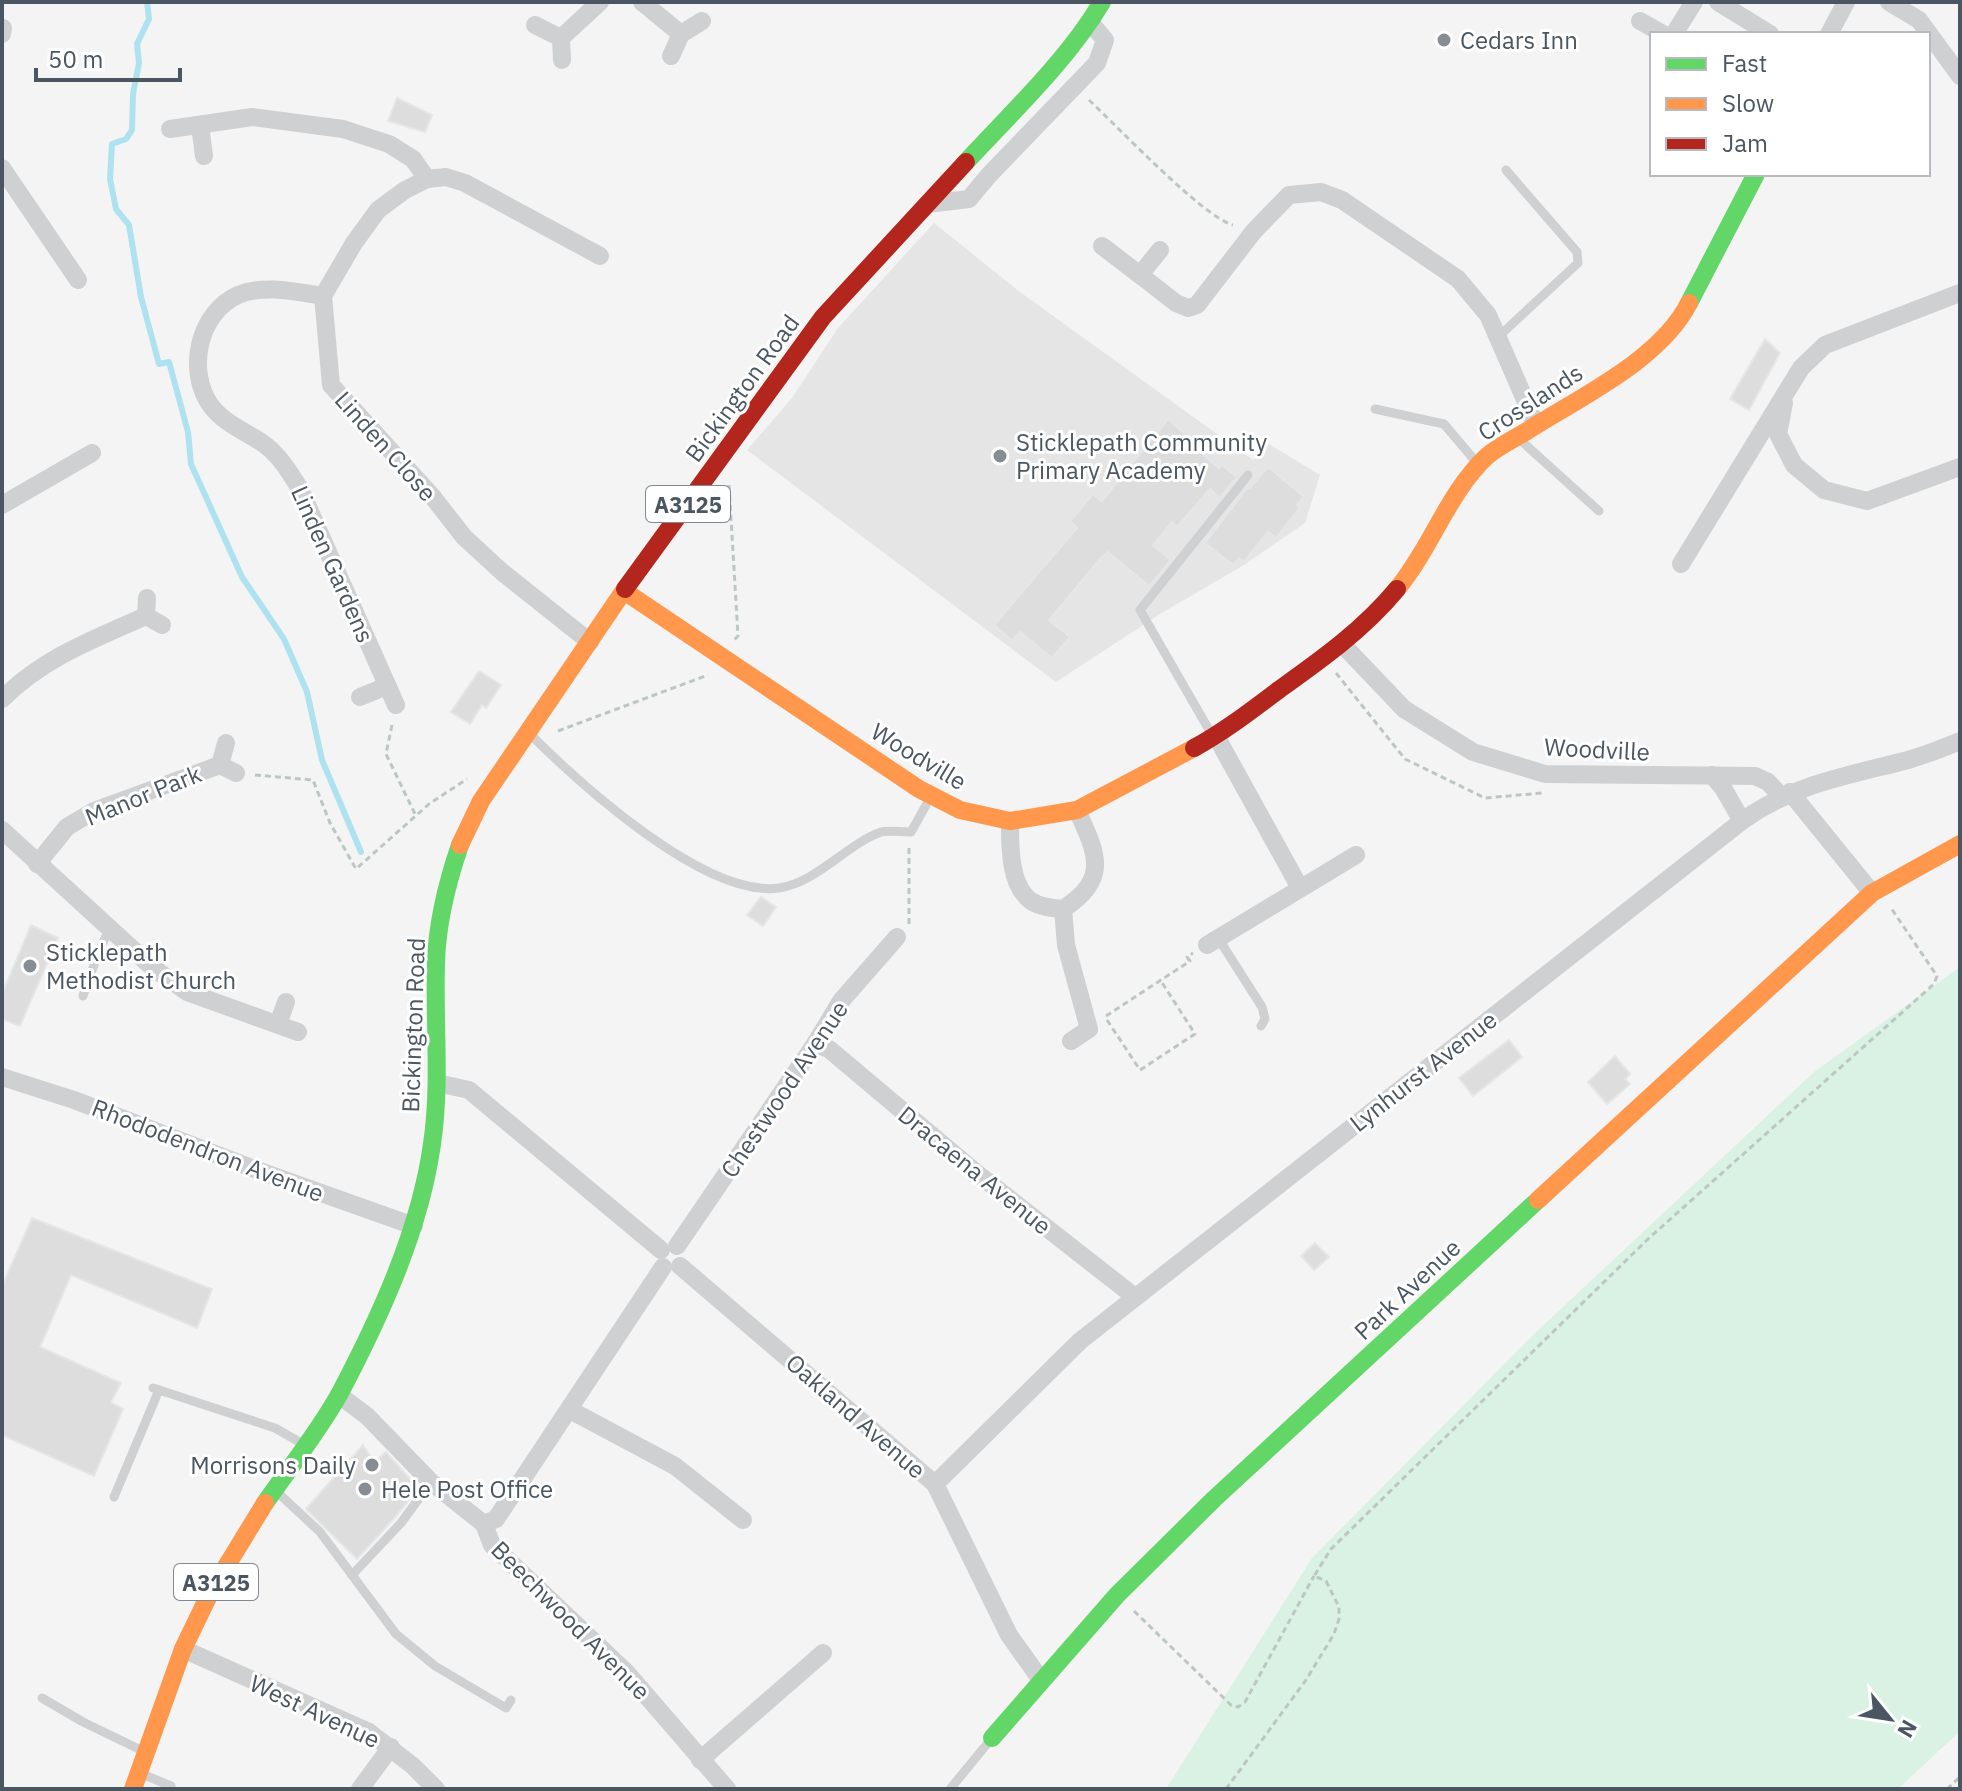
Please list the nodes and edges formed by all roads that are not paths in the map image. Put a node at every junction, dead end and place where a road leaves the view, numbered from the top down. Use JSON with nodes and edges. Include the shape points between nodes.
{"nodes":[{"id":1,"x":600,"y":2,"type":"edge"},
{"id":2,"x":642,"y":2,"type":"edge"},
{"id":3,"x":1102,"y":2,"type":"edge"},
{"id":4,"x":1694,"y":2,"type":"edge"},
{"id":5,"x":1718,"y":2,"type":"edge"},
{"id":6,"x":1846,"y":2,"type":"edge"},
{"id":7,"x":1889,"y":2,"type":"edge"},
{"id":8,"x":702,"y":21,"type":"dead end"},
{"id":9,"x":1640,"y":21,"type":"dead end"},
{"id":10,"x":1090,"y":22,"type":"junction"},
{"id":11,"x":535,"y":25,"type":"dead end"},
{"id":12,"x":1659,"y":32,"type":"edge"},
{"id":13,"x":1675,"y":32,"type":"edge"},
{"id":14,"x":1767,"y":32,"type":"edge"},
{"id":15,"x":1830,"y":32,"type":"edge"},
{"id":16,"x":1928,"y":32,"type":"edge"},
{"id":17,"x":681,"y":34,"type":"junction"},
{"id":18,"x":1930,"y":35,"type":"edge"},
{"id":19,"x":561,"y":38,"type":"junction"},
{"id":20,"x":671,"y":56,"type":"dead end"},
{"id":21,"x":562,"y":60,"type":"dead end"},
{"id":22,"x":1960,"y":76,"type":"edge"},
{"id":23,"x":200,"y":125,"type":"junction"},
{"id":24,"x":170,"y":129,"type":"dead end"},
{"id":25,"x":204,"y":156,"type":"dead end"},
{"id":26,"x":2,"y":168,"type":"edge"},
{"id":27,"x":1506,"y":170,"type":"dead end"},
{"id":28,"x":1755,"y":176,"type":"edge"},
{"id":29,"x":427,"y":179,"type":"junction"},
{"id":30,"x":927,"y":204,"type":"junction"},
{"id":31,"x":1102,"y":246,"type":"dead end"},
{"id":32,"x":1160,"y":250,"type":"dead end"},
{"id":33,"x":600,"y":256,"type":"dead end"},
{"id":34,"x":1140,"y":275,"type":"junction"},
{"id":35,"x":78,"y":280,"type":"dead end"},
{"id":36,"x":1960,"y":293,"type":"edge"},
{"id":37,"x":323,"y":296,"type":"junction"},
{"id":38,"x":1498,"y":337,"type":"junction"},
{"id":39,"x":1786,"y":392,"type":"junction"},
{"id":40,"x":1375,"y":409,"type":"dead end"},
{"id":41,"x":1536,"y":425,"type":"junction"},
{"id":42,"x":1517,"y":437,"type":"junction"},
{"id":43,"x":92,"y":453,"type":"dead end"},
{"id":44,"x":1479,"y":466,"type":"junction"},
{"id":45,"x":1960,"y":467,"type":"edge"},
{"id":46,"x":1248,"y":475,"type":"dead end"},
{"id":47,"x":2,"y":505,"type":"edge"},
{"id":48,"x":1599,"y":511,"type":"dead end"},
{"id":49,"x":1681,"y":564,"type":"dead end"},
{"id":50,"x":624,"y":591,"type":"junction"},
{"id":51,"x":152,"y":613,"type":"dead end"},
{"id":52,"x":590,"y":642,"type":"junction"},
{"id":53,"x":1342,"y":644,"type":"junction"},
{"id":54,"x":387,"y":686,"type":"junction"},
{"id":55,"x":360,"y":697,"type":"dead end"},
{"id":56,"x":2,"y":699,"type":"edge"},
{"id":57,"x":396,"y":705,"type":"road end"},
{"id":58,"x":528,"y":732,"type":"junction"},
{"id":59,"x":1214,"y":737,"type":"junction"},
{"id":60,"x":1960,"y":741,"type":"edge"},
{"id":61,"x":226,"y":743,"type":"dead end"},
{"id":62,"x":1712,"y":775,"type":"junction"},
{"id":63,"x":1786,"y":794,"type":"junction"},
{"id":64,"x":932,"y":795,"type":"junction"},
{"id":65,"x":1077,"y":810,"type":"junction"},
{"id":66,"x":1010,"y":821,"type":"junction"},
{"id":67,"x":1742,"y":821,"type":"junction"},
{"id":68,"x":2,"y":830,"type":"edge"},
{"id":69,"x":1960,"y":844,"type":"edge"},
{"id":70,"x":1356,"y":855,"type":"dead end"},
{"id":71,"x":37,"y":864,"type":"junction"},
{"id":72,"x":1300,"y":888,"type":"junction"},
{"id":73,"x":1875,"y":890,"type":"junction"},
{"id":74,"x":1063,"y":909,"type":"junction"},
{"id":75,"x":110,"y":929,"type":"junction"},
{"id":76,"x":897,"y":937,"type":"road end"},
{"id":77,"x":1213,"y":942,"type":"joint"},
{"id":78,"x":83,"y":996,"type":"dead end"},
{"id":79,"x":286,"y":1002,"type":"dead end"},
{"id":80,"x":278,"y":1024,"type":"junction"},
{"id":81,"x":1261,"y":1026,"type":"dead end"},
{"id":82,"x":298,"y":1032,"type":"dead end"},
{"id":83,"x":1071,"y":1041,"type":"dead end"},
{"id":84,"x":815,"y":1044,"type":"junction"},
{"id":85,"x":3,"y":1081,"type":"edge"},
{"id":86,"x":437,"y":1083,"type":"junction"},
{"id":87,"x":414,"y":1226,"type":"junction"},
{"id":88,"x":670,"y":1257,"type":"junction"},
{"id":89,"x":1135,"y":1297,"type":"junction"},
{"id":90,"x":339,"y":1395,"type":"junction"},
{"id":91,"x":570,"y":1410,"type":"junction"},
{"id":92,"x":305,"y":1445,"type":"junction"},
{"id":93,"x":431,"y":1482,"type":"junction"},
{"id":94,"x":935,"y":1484,"type":"junction"},
{"id":95,"x":274,"y":1489,"type":"junction"},
{"id":96,"x":114,"y":1497,"type":"dead end"},
{"id":97,"x":743,"y":1520,"type":"dead end"},
{"id":98,"x":484,"y":1524,"type":"junction"},
{"id":99,"x":352,"y":1575,"type":"junction"},
{"id":100,"x":183,"y":1649,"type":"junction"},
{"id":101,"x":823,"y":1653,"type":"dead end"},
{"id":102,"x":1041,"y":1680,"type":"junction"},
{"id":103,"x":42,"y":1698,"type":"dead end"},
{"id":104,"x":511,"y":1700,"type":"dead end"},
{"id":105,"x":992,"y":1738,"type":"joint"},
{"id":106,"x":391,"y":1747,"type":"junction"},
{"id":107,"x":146,"y":1753,"type":"junction"},
{"id":108,"x":700,"y":1760,"type":"junction"},
{"id":109,"x":136,"y":1781,"type":"edge"},
{"id":110,"x":170,"y":1789,"type":"edge"},
{"id":111,"x":360,"y":1789,"type":"edge"},
{"id":112,"x":436,"y":1789,"type":"edge"},
{"id":113,"x":727,"y":1789,"type":"edge"},
{"id":114,"x":950,"y":1789,"type":"edge"}],
"edges":[{"from":1,"to":19,"type":"street"},
{"from":2,"to":17,"type":"street"},
{"from":3,"to":10,"type":"street","name":"Bickington Road","number":"A3125"},
{"from":4,"to":13,"type":"street"},
{"from":5,"to":14,"type":"street"},
{"from":6,"to":15,"type":"street"},
{"from":7,"to":16,"type":"street","via":[[1919,20]]},
{"from":8,"to":17,"type":"street"},
{"from":9,"to":12,"type":"street"},
{"from":10,"to":30,"type":"street","name":"Bickington Road","number":"A3125"},
{"from":10,"to":30,"type":"street","via":[[1105,40],[1097,63],[969,199]]},
{"from":11,"to":19,"type":"street"},
{"from":17,"to":20,"type":"street"},
{"from":18,"to":22,"type":"street"},
{"from":19,"to":21,"type":"street"},
{"from":23,"to":24,"type":"street"},
{"from":23,"to":25,"type":"street"},
{"from":23,"to":29,"type":"street","via":[[252,117],[343,129],[389,144],[413,159]]},
{"from":26,"to":35,"type":"street"},
{"from":27,"to":38,"type":"lane","via":[[1577,252],[1578,263]]},
{"from":28,"to":41,"type":"street","name":"Crosslands","via":[[1684,313],[1657,344]]},
{"from":29,"to":33,"type":"street","via":[[465,183]]},
{"from":29,"to":37,"type":"street","via":[[378,210]]},
{"from":30,"to":50,"type":"street","name":"Bickington Road","number":"A3125","via":[[823,317]]},
{"from":31,"to":34,"type":"street"},
{"from":32,"to":34,"type":"street"},
{"from":34,"to":38,"type":"street","via":[[1176,303],[1197,305],[1289,195],[1321,192],[1342,200],[1458,279],[1488,315]]},
{"from":36,"to":39,"type":"street","via":[[1825,345]]},
{"from":37,"to":52,"type":"street","name":"Linden Close","via":[[331,385],[464,537]]},
{"from":37,"to":54,"type":"street","name":"Linden Gardens","via":[[260,290],[238,295],[219,307],[204,327],[199,374],[212,407],[286,465]]},
{"from":38,"to":41,"type":"street"},
{"from":39,"to":45,"type":"street","via":[[1778,434],[1794,465],[1824,490],[1867,501]]},
{"from":39,"to":49,"type":"street"},
{"from":40,"to":44,"type":"lane","via":[[1444,424]]},
{"from":41,"to":42,"type":"street","name":"Crosslands"},
{"from":42,"to":44,"type":"street","name":"Crosslands"},
{"from":42,"to":48,"type":"lane"},
{"from":43,"to":47,"type":"street"},
{"from":44,"to":53,"type":"street","name":"Crosslands","via":[[1407,577]]},
{"from":46,"to":59,"type":"lane","via":[[1140,610]]},
{"from":50,"to":52,"type":"street","name":"Bickington Road","number":"A3125"},
{"from":50,"to":64,"type":"street","name":"Woodville"},
{"from":51,"to":56,"type":"street","via":[[58,655]]},
{"from":52,"to":58,"type":"street","name":"Bickington Road","number":"A3125"},
{"from":53,"to":59,"type":"street","name":"Woodville"},
{"from":53,"to":62,"type":"street","name":"Woodville","via":[[1404,709],[1473,752],[1545,774]]},
{"from":54,"to":55,"type":"street"},
{"from":54,"to":57,"type":"street","name":"Linden Gardens"},
{"from":58,"to":64,"type":"lane","via":[[608,804],[671,851],[738,884],[780,888],[882,832],[911,832]]},
{"from":58,"to":86,"type":"street","name":"Bickington Road","number":"A3125","via":[[464,832],[449,876],[436,961]]},
{"from":59,"to":65,"type":"street","name":"Woodville"},
{"from":59,"to":72,"type":"street"},
{"from":60,"to":63,"type":"street","name":"Lynhurst Avenue"},
{"from":61,"to":71,"type":"street","name":"Manor Park","via":[[228,769],[94,811],[67,827]]},
{"from":62,"to":63,"type":"street","name":"Woodville","via":[[1755,776]]},
{"from":62,"to":67,"type":"street"},
{"from":63,"to":67,"type":"street","name":"Lynhurst Avenue"},
{"from":63,"to":73,"type":"street"},
{"from":64,"to":66,"type":"street","name":"Woodville","via":[[960,810]]},
{"from":65,"to":66,"type":"street","name":"Woodville"},
{"from":65,"to":74,"type":"street","via":[[1096,865],[1092,885]]},
{"from":66,"to":74,"type":"street","via":[[1018,887],[1044,907]]},
{"from":67,"to":89,"type":"street","name":"Lynhurst Avenue"},
{"from":68,"to":71,"type":"street"},
{"from":69,"to":73,"type":"street","name":"Park Avenue"},
{"from":70,"to":72,"type":"street"},
{"from":71,"to":75,"type":"street"},
{"from":72,"to":77,"type":"street"},
{"from":73,"to":102,"type":"street","name":"Park Avenue","via":[[1214,1499]]},
{"from":74,"to":83,"type":"street","via":[[1066,945],[1096,1020]]},
{"from":75,"to":78,"type":"lane"},
{"from":75,"to":80,"type":"street","via":[[187,992]]},
{"from":76,"to":84,"type":"street","name":"Chestwood Avenue","via":[[841,1001]]},
{"from":77,"to":81,"type":"lane","via":[[1262,1007]]},
{"from":79,"to":80,"type":"street"},
{"from":80,"to":82,"type":"street"},
{"from":84,"to":88,"type":"street","name":"Chestwood Avenue"},
{"from":84,"to":89,"type":"street","name":"Dracaena Avenue","via":[[829,1049]]},
{"from":85,"to":87,"type":"street","name":"Rhododendron Avenue","via":[[74,1100]]},
{"from":86,"to":87,"type":"street","name":"Bickington Road","number":"A3125","via":[[432,1145]]},
{"from":86,"to":88,"type":"street","name":"Oakland Avenue","via":[[469,1090]]},
{"from":87,"to":90,"type":"street","name":"Bickington Road","number":"A3125"},
{"from":88,"to":91,"type":"street","name":"Chestwood Avenue"},
{"from":88,"to":94,"type":"street","name":"Oakland Avenue"},
{"from":89,"to":94,"type":"street","name":"Lynhurst Avenue","via":[[1080,1341]]},
{"from":90,"to":92,"type":"street","name":"Bickington Road","number":"A3125"},
{"from":90,"to":93,"type":"street","name":"Beechwood Avenue"},
{"from":91,"to":97,"type":"street","via":[[675,1466]]},
{"from":91,"to":98,"type":"street","name":"Chestwood Avenue","via":[[496,1519]]},
{"from":92,"to":95,"type":"street","name":"Bickington Road","number":"A3125"},
{"from":92,"to":96,"type":"lane","via":[[275,1428],[156,1389]]},
{"from":93,"to":98,"type":"street","name":"Beechwood Avenue"},
{"from":93,"to":99,"type":"lane"},
{"from":94,"to":102,"type":"street","name":"Oakland Avenue","via":[[1009,1635]]},
{"from":95,"to":99,"type":"lane","via":[[320,1532]]},
{"from":95,"to":100,"type":"street","name":"Bickington Road","number":"A3125","via":[[210,1593]]},
{"from":98,"to":108,"type":"street","name":"Beechwood Avenue","via":[[492,1545],[626,1672]]},
{"from":99,"to":104,"type":"lane","via":[[413,1650],[506,1708]]},
{"from":100,"to":106,"type":"street","name":"West Avenue","via":[[369,1732]]},
{"from":100,"to":107,"type":"street","name":"Bickington Road","number":"A3125"},
{"from":101,"to":108,"type":"street"},
{"from":102,"to":105,"type":"street","name":"Park Avenue"},
{"from":103,"to":107,"type":"lane"},
{"from":105,"to":114,"type":"lane"},
{"from":106,"to":111,"type":"street"},
{"from":106,"to":112,"type":"street","name":"West Avenue"},
{"from":107,"to":109,"type":"street","name":"Bickington Road","number":"A3125"},
{"from":108,"to":113,"type":"street","name":"Beechwood Avenue"},
{"from":109,"to":110,"type":"lane"}]}
